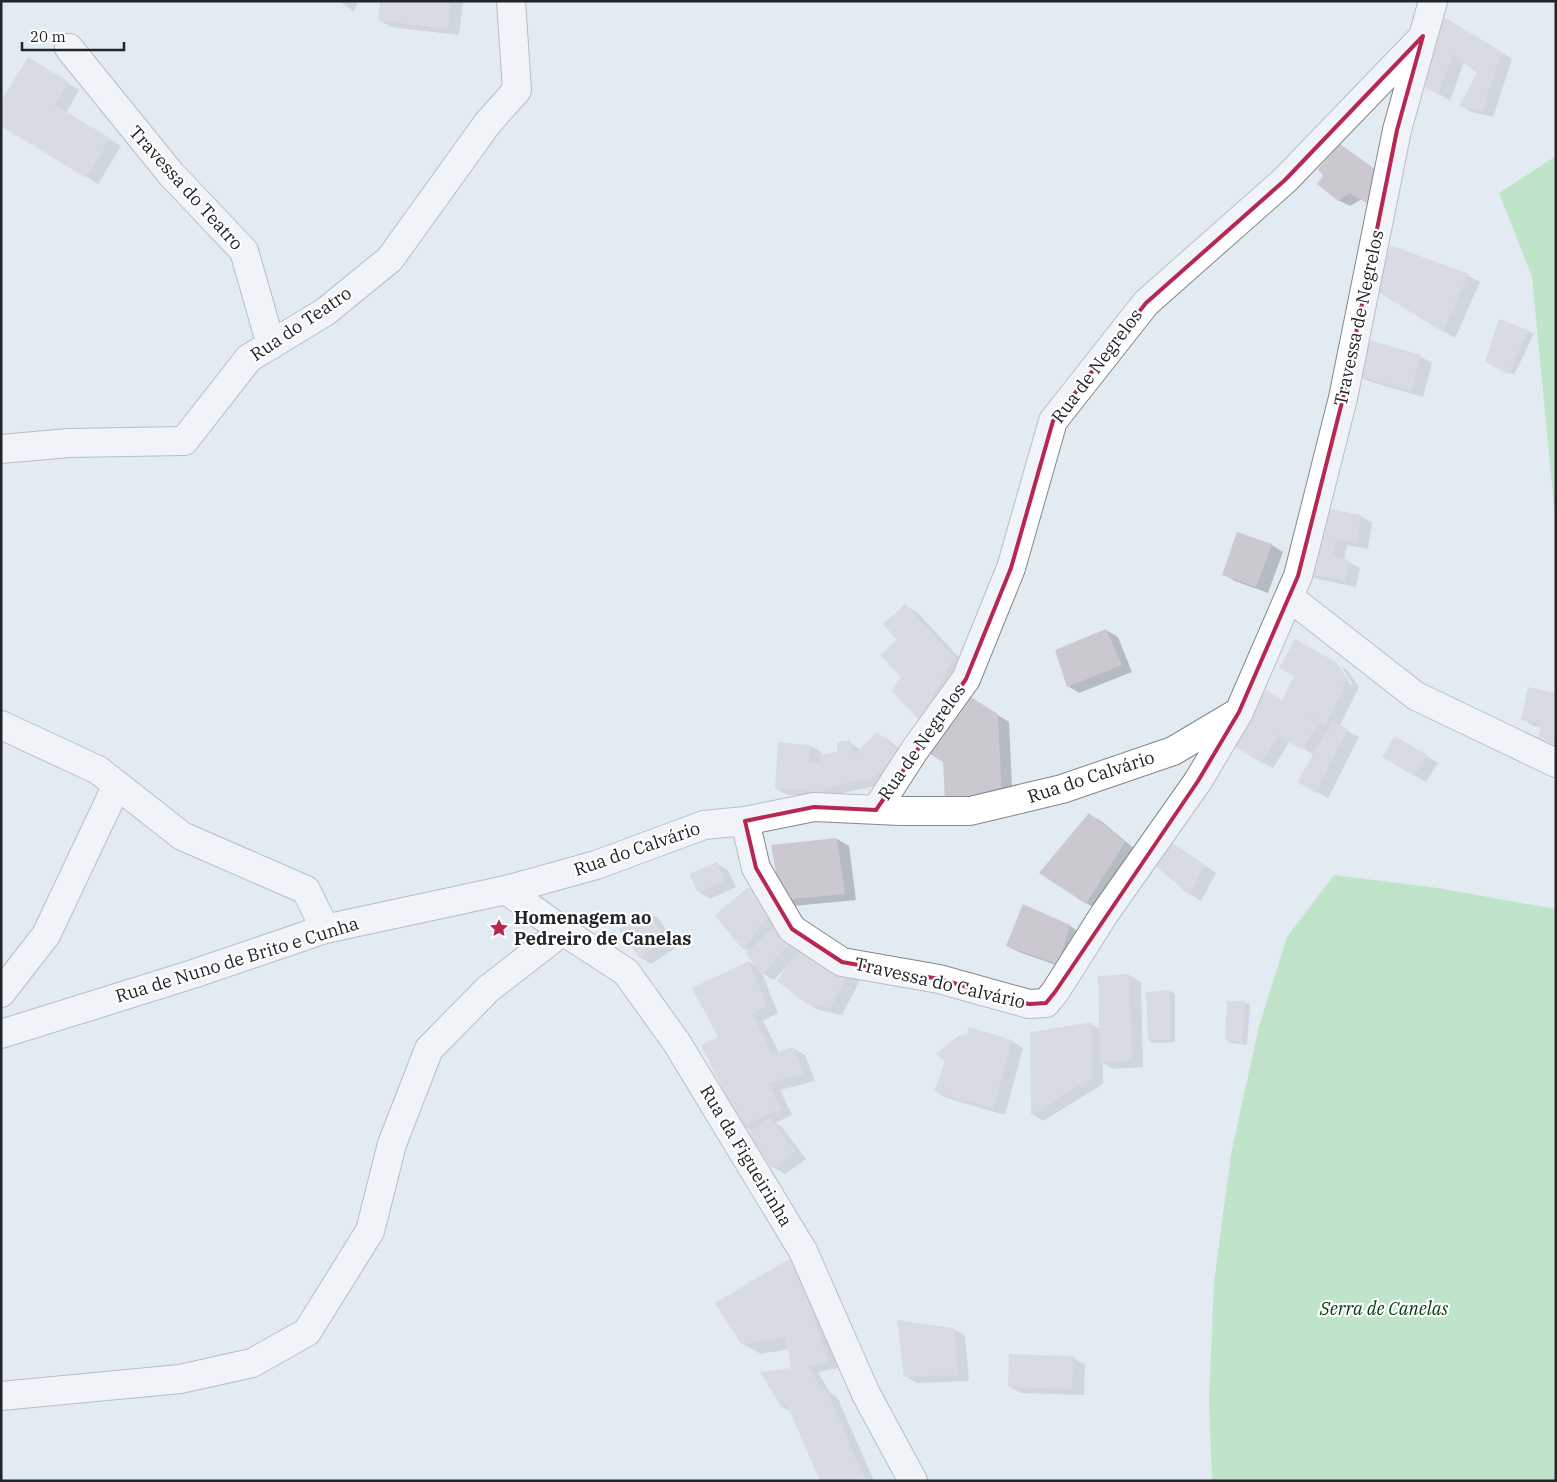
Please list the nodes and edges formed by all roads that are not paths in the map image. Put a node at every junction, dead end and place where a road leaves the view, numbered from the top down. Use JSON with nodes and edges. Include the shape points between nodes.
{"nodes":[{"id":1,"x":511,"y":1,"type":"edge"},
{"id":2,"x":1433,"y":1,"type":"edge"},
{"id":3,"x":1424,"y":36,"type":"junction"},
{"id":4,"x":69,"y":48,"type":"dead end"},
{"id":5,"x":271,"y":345,"type":"junction"},
{"id":6,"x":1,"y":449,"type":"edge"},
{"id":7,"x":1289,"y":597,"type":"junction"},
{"id":8,"x":1239,"y":712,"type":"junction"},
{"id":9,"x":1,"y":726,"type":"edge"},
{"id":10,"x":1556,"y":763,"type":"edge"},
{"id":11,"x":117,"y":785,"type":"junction"},
{"id":12,"x":876,"y":810,"type":"junction"},
{"id":13,"x":745,"y":821,"type":"junction"},
{"id":14,"x":506,"y":890,"type":"junction"},
{"id":15,"x":325,"y":929,"type":"junction"},
{"id":16,"x":563,"y":931,"type":"junction"},
{"id":17,"x":1,"y":993,"type":"edge"},
{"id":18,"x":1,"y":1034,"type":"edge"},
{"id":19,"x":1,"y":1396,"type":"edge"},
{"id":20,"x":913,"y":1481,"type":"edge"}],
"edges":[{"from":1,"to":5,"type":"street","name":"Rua do Teatro","via":[[517,90],[487,124],[390,259],[325,312]]},
{"from":2,"to":3,"type":"street","name":"Rua de Negrelos"},
{"from":3,"to":7,"type":"street","name":"Travessa de Negrelos","via":[[1397,130],[1343,398],[1298,576]]},
{"from":3,"to":12,"type":"street","name":"Rua de Negrelos","via":[[1285,180],[1146,303],[1053,421],[1011,568],[966,679]]},
{"from":4,"to":5,"type":"street","name":"Travessa do Teatro","via":[[171,174],[244,251]]},
{"from":5,"to":6,"type":"street","name":"Rua do Teatro","via":[[249,358],[184,441],[69,443]]},
{"from":7,"to":8,"type":"street"},
{"from":7,"to":10,"type":"street","via":[[1416,696]]},
{"from":8,"to":12,"type":"street","name":"Rua do Calvário","via":[[1173,751],[1062,789],[970,812]]},
{"from":8,"to":13,"type":"street","name":"Travessa do Calvário","via":[[1198,781],[1105,913],[1046,1004],[1029,1004],[939,979],[842,962],[792,929],[756,868]]},
{"from":9,"to":11,"type":"street","via":[[98,770]]},
{"from":11,"to":15,"type":"street","via":[[182,836],[306,890]]},
{"from":11,"to":17,"type":"street","via":[[46,935]]},
{"from":12,"to":13,"type":"street","name":"Rua do Calvário","via":[[814,807]]},
{"from":13,"to":14,"type":"street","name":"Rua do Calvário","via":[[704,825],[596,865]]},
{"from":14,"to":15,"type":"street","name":"Rua de Nuno de Brito e Cunha"},
{"from":14,"to":16,"type":"street","name":"Rua da Figueirinha"},
{"from":15,"to":18,"type":"street","name":"Rua de Nuno de Brito e Cunha"},
{"from":16,"to":19,"type":"street","via":[[488,989],[429,1049],[392,1144],[370,1231],[307,1332],[252,1363],[189,1377]]},
{"from":16,"to":20,"type":"street","name":"Rua da Figueirinha","via":[[626,972],[678,1043],[803,1251],[866,1394]]}]}
